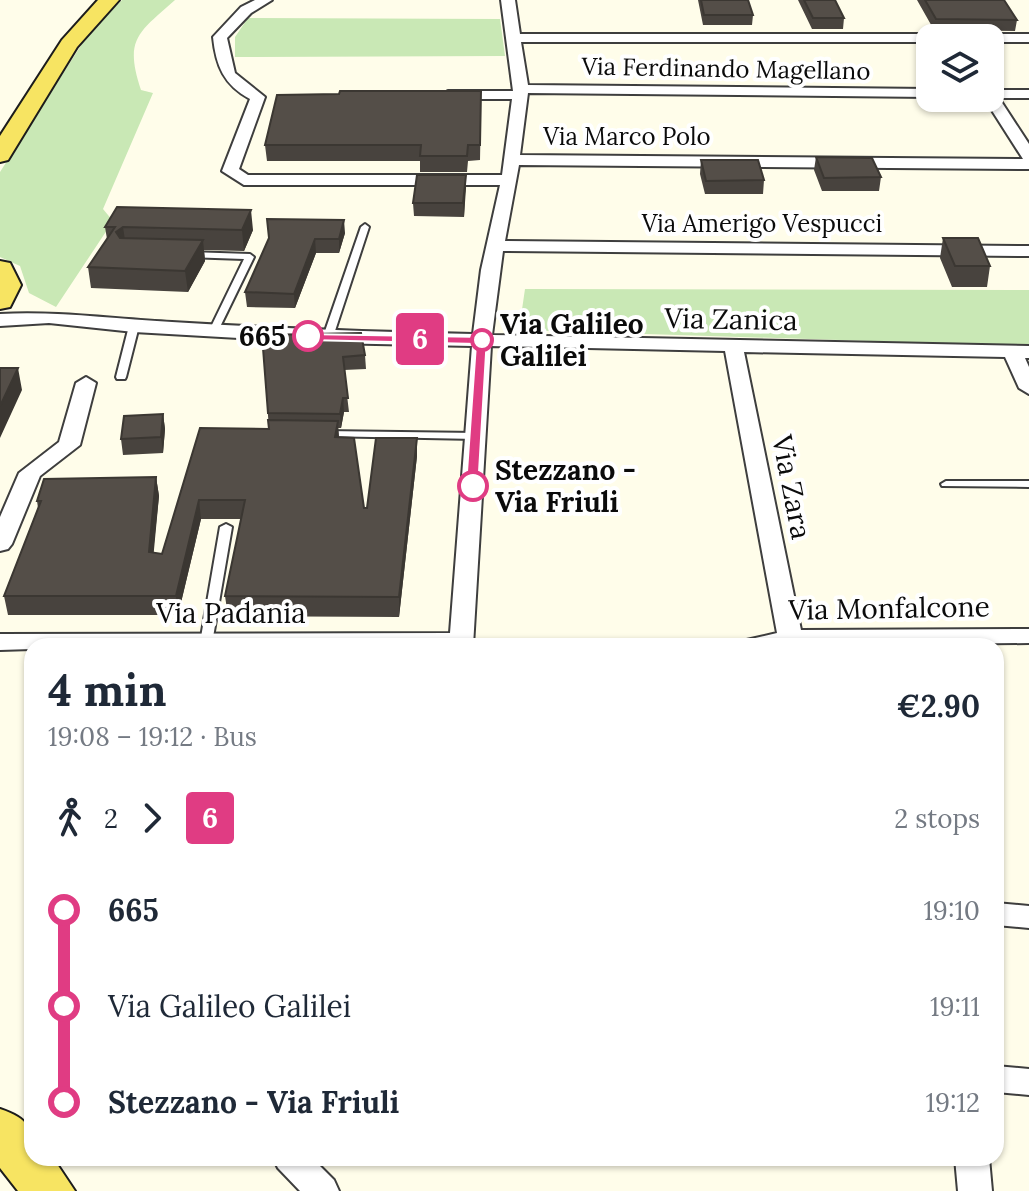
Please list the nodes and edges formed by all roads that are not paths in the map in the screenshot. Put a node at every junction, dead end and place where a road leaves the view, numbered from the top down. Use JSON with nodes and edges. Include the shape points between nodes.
{"nodes":[{"id":1,"x":109,"y":0,"type":"edge"},
{"id":2,"x":265,"y":0,"type":"edge"},
{"id":3,"x":508,"y":0,"type":"edge"},
{"id":4,"x":513,"y":38,"type":"junction"},
{"id":5,"x":916,"y":38,"type":"edge"},
{"id":6,"x":1004,"y":38,"type":"edge"},
{"id":7,"x":1029,"y":38,"type":"edge"},
{"id":8,"x":520,"y":92,"type":"junction"},
{"id":9,"x":916,"y":93,"type":"edge"},
{"id":10,"x":1029,"y":94,"type":"edge"},
{"id":11,"x":1004,"y":95,"type":"edge"},
{"id":12,"x":429,"y":96,"type":"edge"},
{"id":13,"x":1001,"y":112,"type":"edge"},
{"id":14,"x":0,"y":155,"type":"edge"},
{"id":15,"x":1029,"y":156,"type":"edge"},
{"id":16,"x":512,"y":160,"type":"junction"},
{"id":17,"x":1029,"y":164,"type":"edge"},
{"id":18,"x":509,"y":180,"type":"junction"},
{"id":19,"x":365,"y":227,"type":"dead end"},
{"id":20,"x":496,"y":246,"type":"junction"},
{"id":21,"x":1029,"y":251,"type":"edge"},
{"id":22,"x":173,"y":255,"type":"edge"},
{"id":23,"x":3,"y":287,"type":"edge"},
{"id":24,"x":49,"y":317,"type":"junction"},
{"id":25,"x":0,"y":320,"type":"edge"},
{"id":26,"x":134,"y":326,"type":"junction"},
{"id":27,"x":214,"y":331,"type":"junction"},
{"id":28,"x":328,"y":337,"type":"junction"},
{"id":29,"x":482,"y":340,"type":"junction"},
{"id":30,"x":734,"y":348,"type":"junction"},
{"id":31,"x":1020,"y":352,"type":"edge"},
{"id":32,"x":121,"y":377,"type":"dead end"},
{"id":33,"x":86,"y":383,"type":"dead end"},
{"id":34,"x":1029,"y":388,"type":"edge"},
{"id":35,"x":307,"y":434,"type":"edge"},
{"id":36,"x":477,"y":436,"type":"junction"},
{"id":37,"x":946,"y":484,"type":"dead end"},
{"id":38,"x":1029,"y":484,"type":"edge"},
{"id":39,"x":226,"y":527,"type":"dead end"},
{"id":40,"x":0,"y":544,"type":"edge"},
{"id":41,"x":1029,"y":636,"type":"edge"},
{"id":42,"x":207,"y":638,"type":"edge"},
{"id":43,"x":461,"y":638,"type":"edge"},
{"id":44,"x":790,"y":638,"type":"joint"},
{"id":45,"x":0,"y":642,"type":"edge"},
{"id":46,"x":24,"y":642,"type":"edge"},
{"id":47,"x":1004,"y":915,"type":"edge"},
{"id":48,"x":1029,"y":917,"type":"edge"},
{"id":49,"x":1004,"y":1080,"type":"edge"},
{"id":50,"x":1029,"y":1082,"type":"edge"},
{"id":51,"x":0,"y":1130,"type":"edge"},
{"id":52,"x":24,"y":1160,"type":"edge"},
{"id":53,"x":29,"y":1166,"type":"edge"},
{"id":54,"x":298,"y":1166,"type":"edge"},
{"id":55,"x":973,"y":1166,"type":"edge"},
{"id":56,"x":49,"y":1191,"type":"edge"},
{"id":57,"x":322,"y":1191,"type":"edge"},
{"id":58,"x":975,"y":1191,"type":"edge"}],
"edges":[{"from":1,"to":14,"type":"main road","via":[[69,44]]},
{"from":2,"to":18,"type":"street","via":[[246,10],[220,37],[223,66],[238,87],[265,97],[230,171],[244,180]]},
{"from":3,"to":4,"type":"street"},
{"from":4,"to":5,"type":"street"},
{"from":4,"to":8,"type":"street"},
{"from":6,"to":7,"type":"street"},
{"from":8,"to":9,"type":"street","name":"Via Ferdinando Magellano"},
{"from":8,"to":12,"type":"street","name":"Via Ferdinando Magellano"},
{"from":8,"to":16,"type":"street"},
{"from":10,"to":11,"type":"street"},
{"from":13,"to":15,"type":"street"},
{"from":16,"to":17,"type":"street","name":"Via Marco Polo"},
{"from":16,"to":18,"type":"street"},
{"from":18,"to":20,"type":"street"},
{"from":19,"to":28,"type":"lane"},
{"from":20,"to":21,"type":"street","name":"Via Amerigo Vespucci"},
{"from":20,"to":29,"type":"street"},
{"from":22,"to":27,"type":"lane","via":[[250,257]]},
{"from":23,"to":24,"type":"street","name":"Via Zanica"},
{"from":24,"to":25,"type":"street","name":"Via Zanica"},
{"from":24,"to":26,"type":"street","name":"Via Zanica"},
{"from":26,"to":27,"type":"street","name":"Via Zanica"},
{"from":26,"to":32,"type":"lane"},
{"from":27,"to":28,"type":"street","name":"Via Zanica"},
{"from":28,"to":29,"type":"street","name":"Via Zanica"},
{"from":29,"to":30,"type":"street","name":"Via Zanica"},
{"from":29,"to":36,"type":"street"},
{"from":30,"to":31,"type":"street","name":"Via Zanica"},
{"from":30,"to":44,"type":"street","name":"Via Zara"},
{"from":31,"to":34,"type":"street"},
{"from":33,"to":40,"type":"street","via":[[69,445],[30,473]]},
{"from":35,"to":36,"type":"lane"},
{"from":36,"to":43,"type":"street"},
{"from":37,"to":38,"type":"lane"},
{"from":39,"to":42,"type":"lane"},
{"from":41,"to":44,"type":"street","name":"Via Monfalcone"},
{"from":45,"to":46,"type":"street","name":"Via Padania"},
{"from":47,"to":48,"type":"street"},
{"from":49,"to":50,"type":"street"},
{"from":51,"to":52,"type":"main road"},
{"from":53,"to":56,"type":"main road"},
{"from":54,"to":57,"type":"street"},
{"from":55,"to":58,"type":"street"}]}
